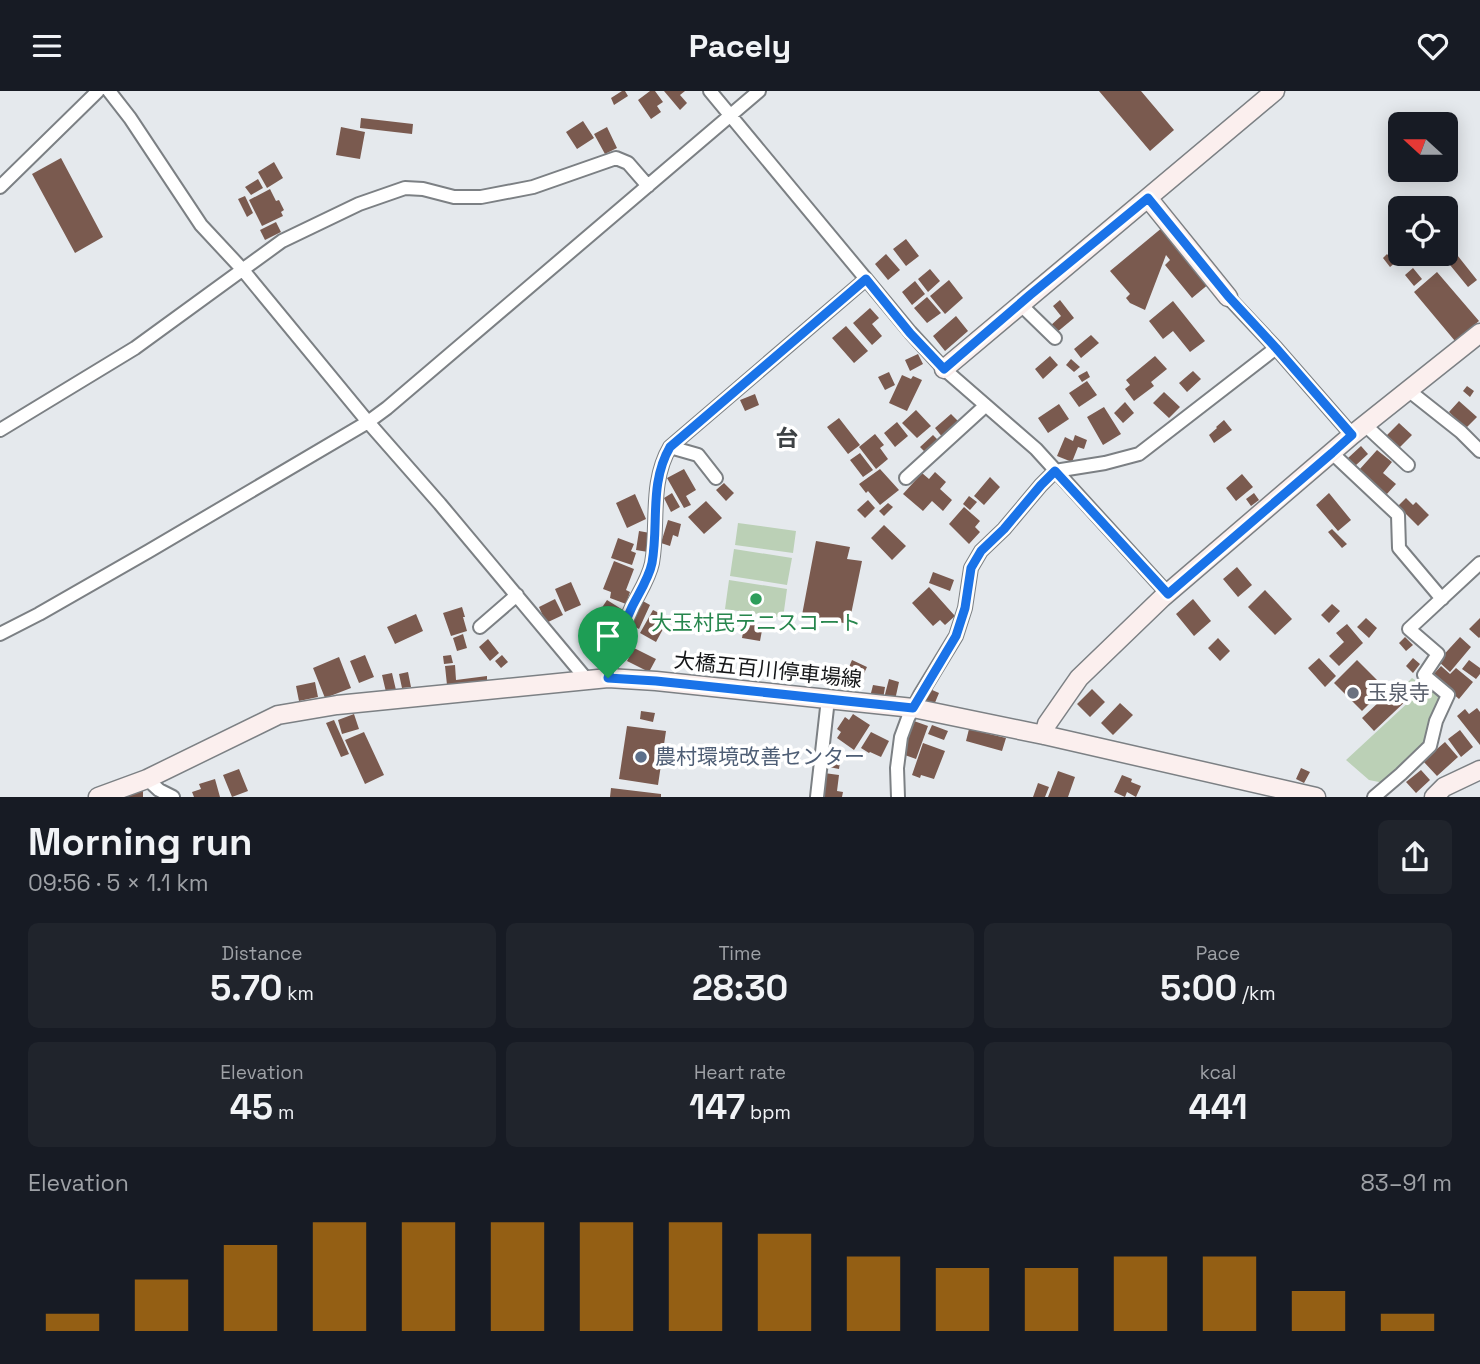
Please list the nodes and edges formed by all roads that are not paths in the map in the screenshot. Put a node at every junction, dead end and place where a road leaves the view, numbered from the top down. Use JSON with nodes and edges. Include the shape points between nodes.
{"nodes":[{"id":1,"x":98,"y":91,"type":"edge"},
{"id":2,"x":109,"y":91,"type":"edge"},
{"id":3,"x":710,"y":91,"type":"edge"},
{"id":4,"x":759,"y":91,"type":"edge"},
{"id":5,"x":1275,"y":91,"type":"edge"},
{"id":6,"x":730,"y":115,"type":"junction"},
{"id":7,"x":648,"y":185,"type":"junction"},
{"id":8,"x":0,"y":187,"type":"edge"},
{"id":9,"x":1148,"y":198,"type":"junction"},
{"id":10,"x":242,"y":269,"type":"junction"},
{"id":11,"x":866,"y":279,"type":"junction"},
{"id":12,"x":1228,"y":296,"type":"joint"},
{"id":13,"x":1020,"y":304,"type":"junction"},
{"id":14,"x":1480,"y":333,"type":"edge"},
{"id":15,"x":1055,"y":338,"type":"dead end"},
{"id":16,"x":1276,"y":348,"type":"junction"},
{"id":17,"x":944,"y":369,"type":"junction"},
{"id":18,"x":1408,"y":390,"type":"junction"},
{"id":19,"x":985,"y":406,"type":"junction"},
{"id":20,"x":369,"y":422,"type":"junction"},
{"id":21,"x":1359,"y":430,"type":"junction"},
{"id":22,"x":0,"y":431,"type":"edge"},
{"id":23,"x":670,"y":447,"type":"junction"},
{"id":24,"x":1480,"y":451,"type":"edge"},
{"id":25,"x":1332,"y":453,"type":"junction"},
{"id":26,"x":1408,"y":465,"type":"dead end"},
{"id":27,"x":1055,"y":471,"type":"junction"},
{"id":28,"x":716,"y":478,"type":"dead end"},
{"id":29,"x":905,"y":478,"type":"dead end"},
{"id":30,"x":1475,"y":568,"type":"edge"},
{"id":31,"x":1480,"y":583,"type":"edge"},
{"id":32,"x":1168,"y":594,"type":"junction"},
{"id":33,"x":517,"y":596,"type":"junction"},
{"id":34,"x":1442,"y":599,"type":"junction"},
{"id":35,"x":480,"y":627,"type":"dead end"},
{"id":36,"x":0,"y":634,"type":"edge"},
{"id":37,"x":608,"y":678,"type":"junction"},
{"id":38,"x":588,"y":681,"type":"junction"},
{"id":39,"x":828,"y":699,"type":"junction"},
{"id":40,"x":913,"y":708,"type":"junction"},
{"id":41,"x":1044,"y":735,"type":"junction"},
{"id":42,"x":1480,"y":770,"type":"edge"},
{"id":43,"x":147,"y":779,"type":"junction"},
{"id":44,"x":99,"y":797,"type":"edge"},
{"id":45,"x":173,"y":797,"type":"edge"},
{"id":46,"x":817,"y":797,"type":"edge"},
{"id":47,"x":898,"y":797,"type":"edge"},
{"id":48,"x":1316,"y":797,"type":"edge"},
{"id":49,"x":1374,"y":797,"type":"edge"},
{"id":50,"x":1434,"y":797,"type":"edge"}],
"edges":[{"from":1,"to":8,"type":"street"},
{"from":2,"to":10,"type":"street","via":[[201,225]]},
{"from":3,"to":6,"type":"street"},
{"from":4,"to":6,"type":"street"},
{"from":5,"to":9,"type":"main road"},
{"from":6,"to":7,"type":"street"},
{"from":6,"to":11,"type":"street"},
{"from":7,"to":10,"type":"street","via":[[628,163],[616,158],[533,187],[481,197],[405,188],[359,204],[282,241]]},
{"from":7,"to":20,"type":"street"},
{"from":9,"to":12,"type":"main road"},
{"from":9,"to":13,"type":"main road"},
{"from":10,"to":20,"type":"street"},
{"from":10,"to":22,"type":"street","via":[[135,348]]},
{"from":11,"to":17,"type":"street"},
{"from":11,"to":23,"type":"street"},
{"from":12,"to":16,"type":"street"},
{"from":13,"to":15,"type":"street"},
{"from":13,"to":17,"type":"main road"},
{"from":14,"to":18,"type":"main road"},
{"from":16,"to":21,"type":"street"},
{"from":16,"to":27,"type":"street","via":[[1139,454]]},
{"from":17,"to":19,"type":"street"},
{"from":18,"to":21,"type":"main road"},
{"from":18,"to":24,"type":"street"},
{"from":19,"to":27,"type":"street"},
{"from":19,"to":29,"type":"street"},
{"from":20,"to":33,"type":"street"},
{"from":20,"to":36,"type":"street"},
{"from":21,"to":25,"type":"main road"},
{"from":21,"to":26,"type":"street"},
{"from":23,"to":28,"type":"street","via":[[698,455]]},
{"from":23,"to":37,"type":"street","via":[[657,484],[652,564],[621,632]]},
{"from":25,"to":32,"type":"main road"},
{"from":25,"to":34,"type":"street","via":[[1398,515],[1399,548]]},
{"from":27,"to":32,"type":"street"},
{"from":27,"to":40,"type":"street","via":[[981,551],[971,568],[956,636]]},
{"from":30,"to":31,"type":"street"},
{"from":30,"to":34,"type":"street"},
{"from":32,"to":41,"type":"main road","via":[[1079,678]]},
{"from":33,"to":35,"type":"street"},
{"from":33,"to":38,"type":"street"},
{"from":34,"to":49,"type":"street","via":[[1409,629],[1438,653],[1424,675],[1448,695],[1430,746]]},
{"from":37,"to":38,"type":"main road","name":"大橋五百川停車場線"},
{"from":37,"to":39,"type":"main road","name":"大橋五百川停車場線"},
{"from":38,"to":43,"type":"main road","name":"大橋五百川停車場線","via":[[337,705],[278,715]]},
{"from":39,"to":40,"type":"main road","name":"大橋五百川停車場線"},
{"from":39,"to":46,"type":"street"},
{"from":40,"to":41,"type":"main road","name":"大橋五百川停車場線"},
{"from":40,"to":47,"type":"street","via":[[901,737]]},
{"from":41,"to":48,"type":"main road","name":"大橋五百川停車場線"},
{"from":42,"to":50,"type":"main road","via":[[1444,787]]},
{"from":43,"to":44,"type":"main road","name":"大橋五百川停車場線"},
{"from":43,"to":45,"type":"street"}]}
